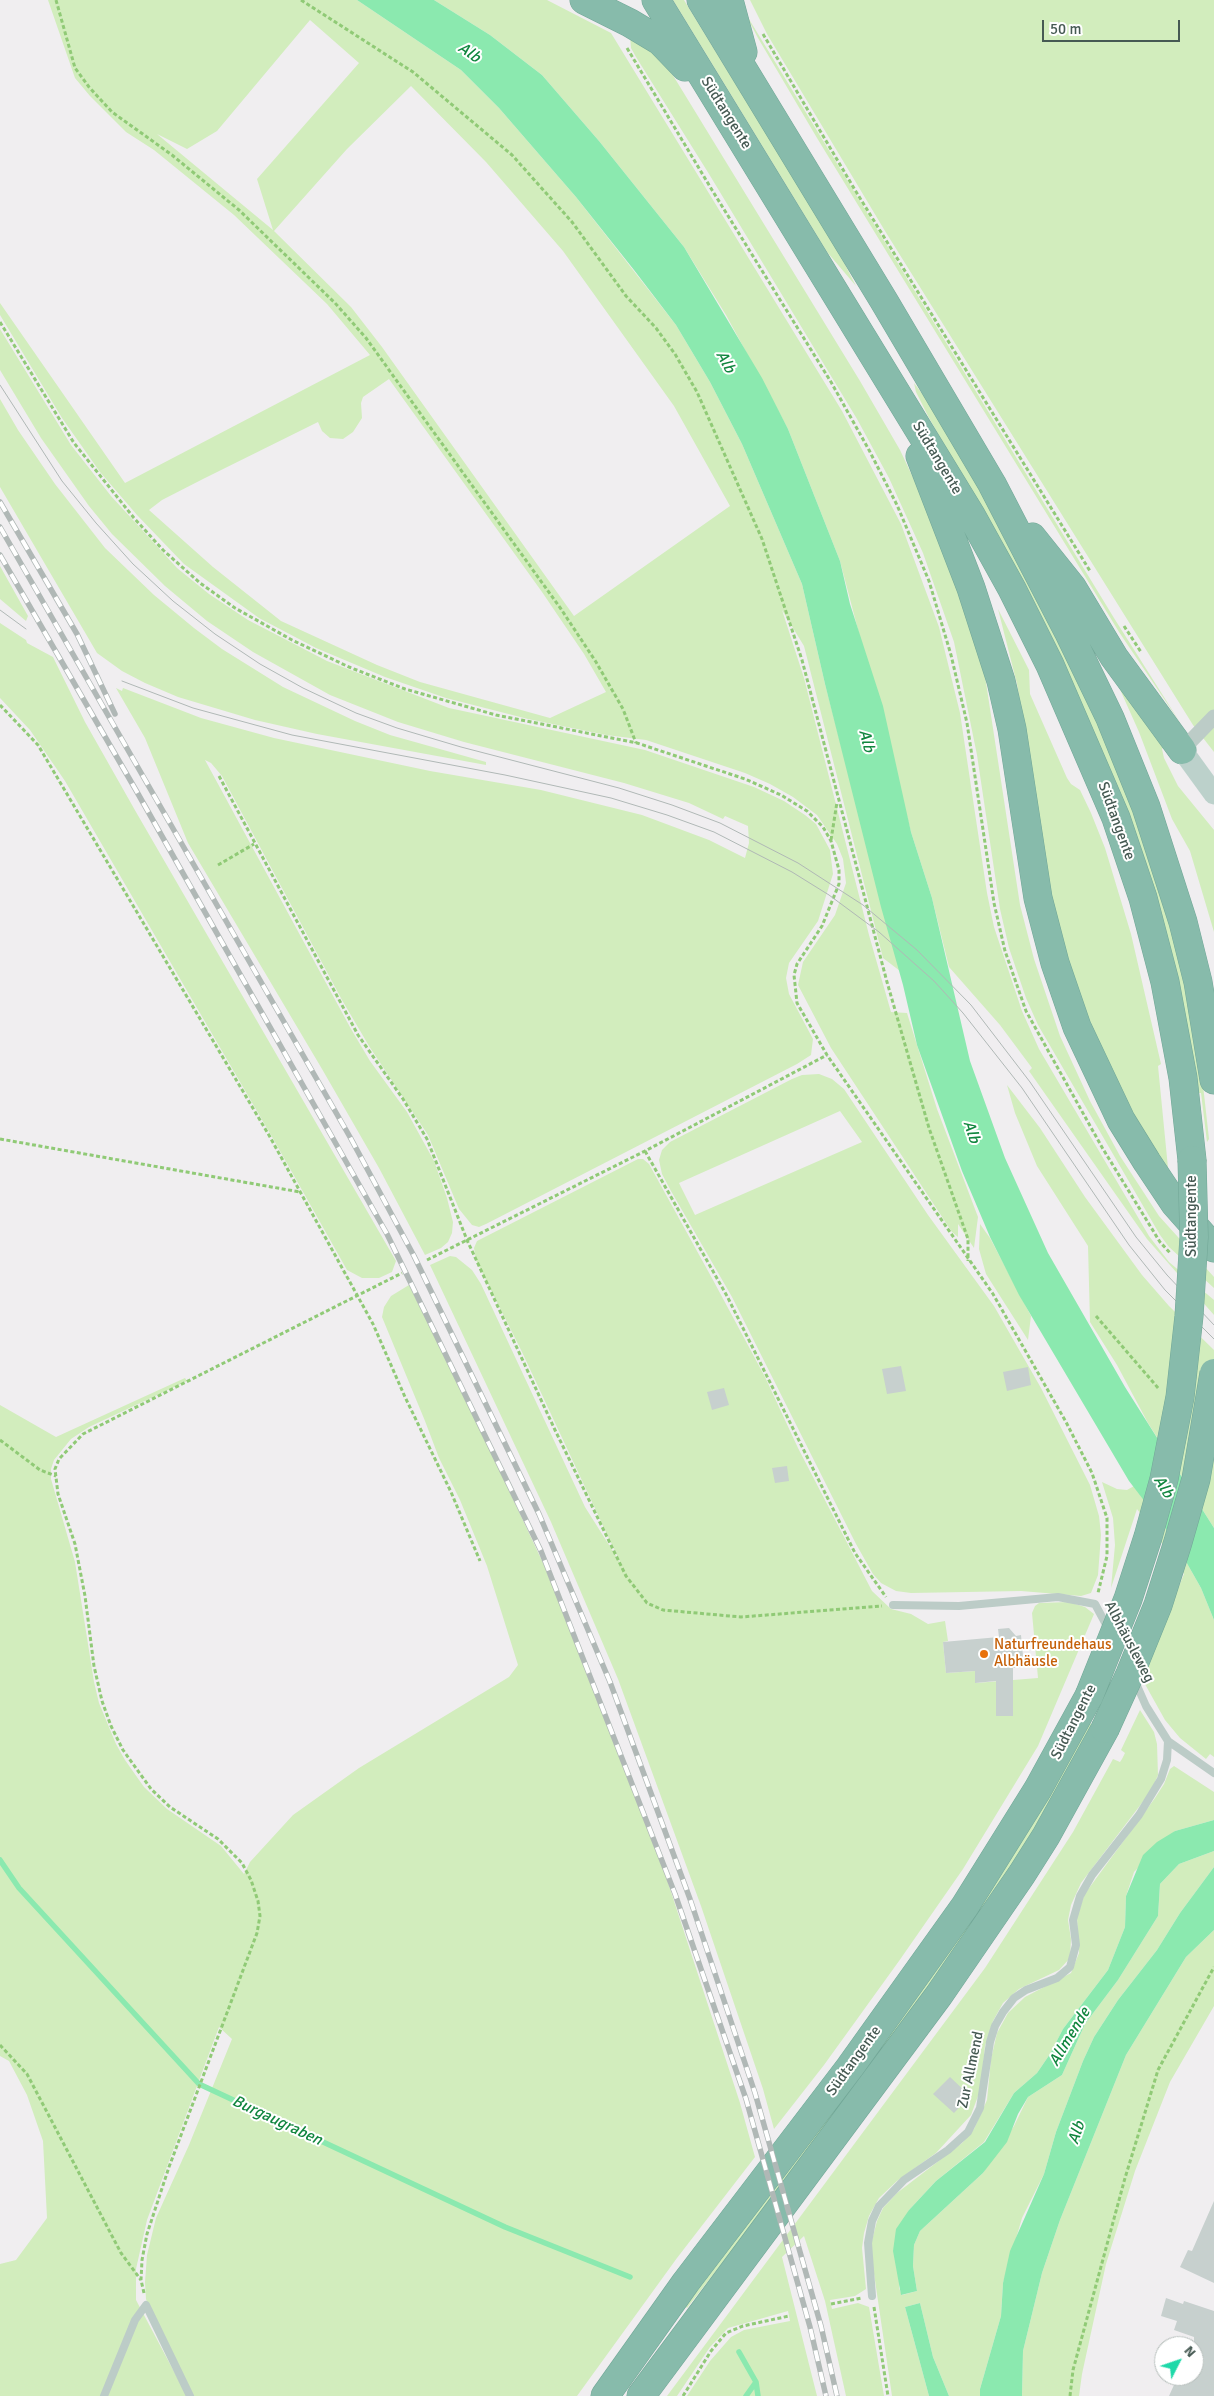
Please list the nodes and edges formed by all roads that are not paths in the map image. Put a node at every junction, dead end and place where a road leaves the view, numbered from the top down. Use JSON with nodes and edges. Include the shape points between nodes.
{"nodes":[{"id":1,"x":584,"y":0,"type":"edge"},
{"id":2,"x":656,"y":0,"type":"edge"},
{"id":3,"x":701,"y":0,"type":"edge"},
{"id":4,"x":729,"y":0,"type":"edge"},
{"id":5,"x":750,"y":82,"type":"junction"},
{"id":6,"x":720,"y":103,"type":"junction"},
{"id":7,"x":889,"y":380,"type":"junction"},
{"id":8,"x":992,"y":484,"type":"junction"},
{"id":9,"x":1214,"y":717,"type":"edge"},
{"id":10,"x":1182,"y":750,"type":"junction"},
{"id":11,"x":1214,"y":794,"type":"edge"},
{"id":12,"x":1214,"y":1080,"type":"edge"},
{"id":13,"x":1214,"y":1248,"type":"edge"},
{"id":14,"x":1214,"y":1374,"type":"edge"},
{"id":15,"x":893,"y":1605,"type":"road end"},
{"id":16,"x":1116,"y":1644,"type":"dead end"},
{"id":17,"x":1125,"y":1662,"type":"dead end"},
{"id":18,"x":1168,"y":1741,"type":"junction"},
{"id":19,"x":1214,"y":1774,"type":"edge"},
{"id":20,"x":872,"y":2296,"type":"road end"},
{"id":21,"x":104,"y":2396,"type":"edge"},
{"id":22,"x":190,"y":2396,"type":"edge"},
{"id":23,"x":605,"y":2396,"type":"edge"},
{"id":24,"x":641,"y":2396,"type":"edge"}],
"edges":[{"from":1,"to":6,"type":"highway","via":[[660,41]]},
{"from":2,"to":6,"type":"highway","name":"Südtangente"},
{"from":3,"to":5,"type":"highway"},
{"from":4,"to":5,"type":"highway"},
{"from":5,"to":8,"type":"highway"},
{"from":6,"to":7,"type":"highway","name":"Südtangente"},
{"from":7,"to":13,"type":"highway","via":[[951,535],[1001,681],[1012,729],[1038,898],[1077,1028],[1121,1120],[1147,1162],[1175,1204]]},
{"from":7,"to":23,"type":"highway","name":"Südtangente","bridge":true,"via":[[1012,589],[1080,730],[1116,818],[1143,898],[1165,982],[1183,1078],[1192,1160],[1194,1238],[1190,1316],[1180,1397],[1164,1479],[1128,1598],[1088,1696],[1038,1789],[960,1914]]},
{"from":8,"to":10,"type":"highway","via":[[1072,587],[1114,657]]},
{"from":8,"to":12,"type":"highway","via":[[1106,709],[1146,807],[1198,982]]},
{"from":9,"to":10,"type":"street"},
{"from":10,"to":11,"type":"main road"},
{"from":14,"to":24,"type":"highway","name":"Südtangente","bridge":true,"via":[[1196,1479],[1178,1542],[1154,1613],[1105,1729],[1027,1866],[939,1995]]},
{"from":15,"to":16,"type":"lane","name":"Albhäusleweg","via":[[959,1606],[1058,1597],[1096,1604]]},
{"from":17,"to":18,"type":"lane","name":"Albhäusleweg","via":[[1146,1706]]},
{"from":18,"to":19,"type":"lane","name":"Albhäusleweg"},
{"from":18,"to":20,"type":"lane","name":"Zur Allmend","via":[[1161,1779],[1080,1896],[1073,1920],[1076,1944],[1070,1967],[1057,1978],[1014,1998],[995,2026],[980,2108],[968,2132],[904,2180],[879,2206],[868,2243]]},
{"from":21,"to":22,"type":"lane","via":[[135,2320],[146,2305]]}]}
